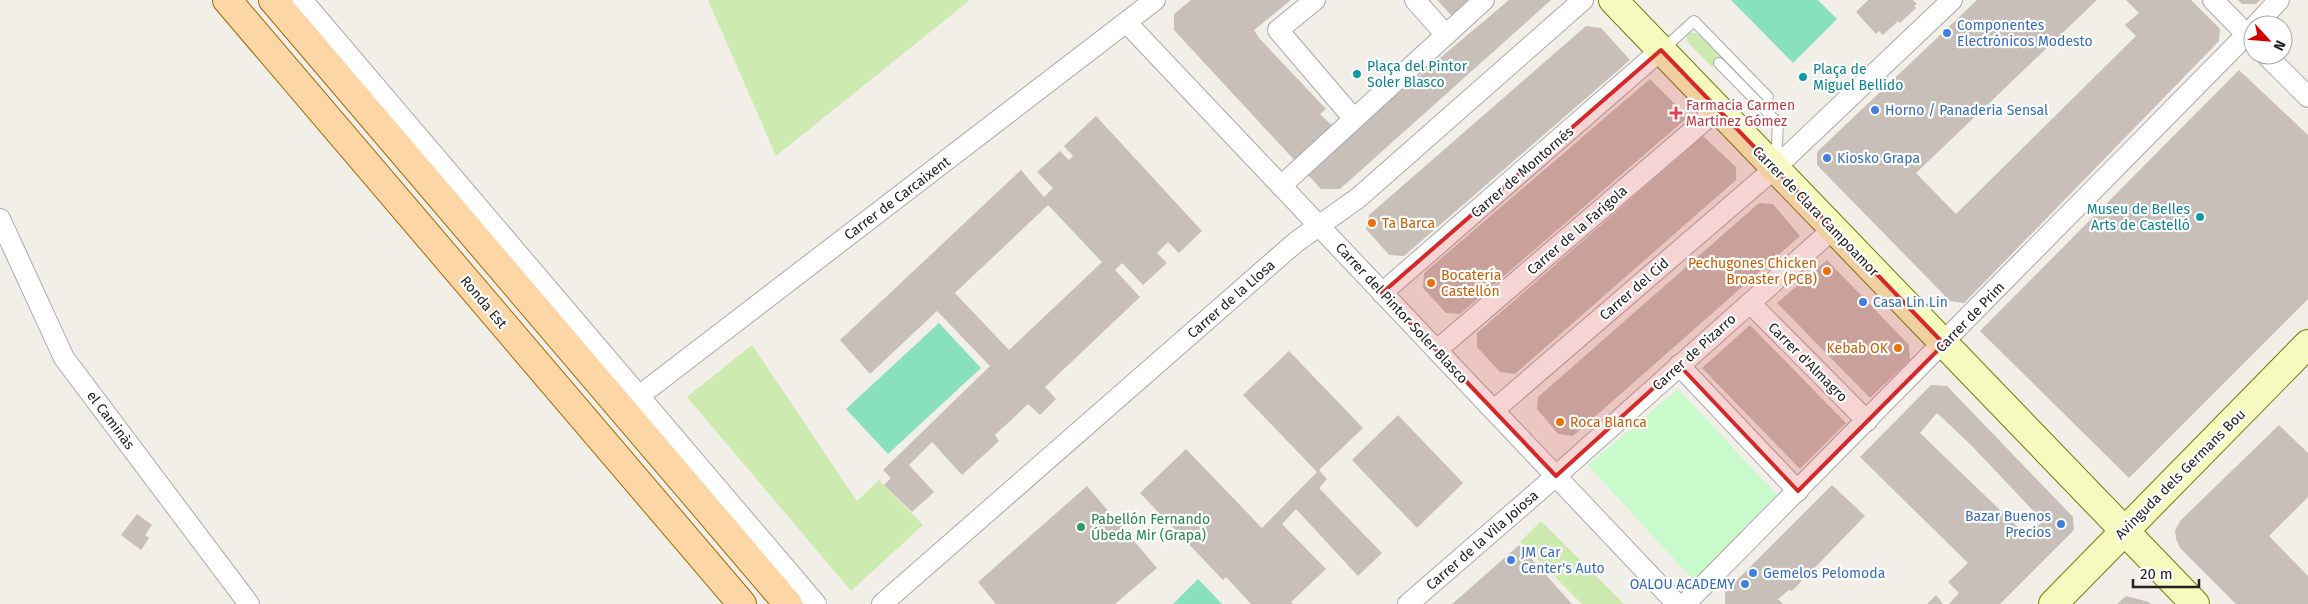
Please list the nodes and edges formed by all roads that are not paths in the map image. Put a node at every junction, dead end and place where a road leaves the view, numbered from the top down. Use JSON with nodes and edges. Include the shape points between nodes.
{"nodes":[{"id":1,"x":227,"y":0,"type":"edge"},
{"id":2,"x":273,"y":0,"type":"edge"},
{"id":3,"x":302,"y":0,"type":"edge"},
{"id":4,"x":1155,"y":0,"type":"edge"},
{"id":5,"x":1315,"y":0,"type":"edge"},
{"id":6,"x":1416,"y":0,"type":"edge"},
{"id":7,"x":1484,"y":0,"type":"edge"},
{"id":8,"x":1583,"y":0,"type":"edge"},
{"id":9,"x":1613,"y":0,"type":"edge"},
{"id":10,"x":1952,"y":0,"type":"edge"},
{"id":11,"x":2213,"y":0,"type":"edge"},
{"id":12,"x":2279,"y":0,"type":"edge"},
{"id":13,"x":2266,"y":15,"type":"edge"},
{"id":14,"x":1126,"y":23,"type":"junction"},
{"id":15,"x":2243,"y":25,"type":"edge"},
{"id":16,"x":1446,"y":35,"type":"junction"},
{"id":17,"x":2243,"y":41,"type":"edge"},
{"id":18,"x":1661,"y":50,"type":"junction"},
{"id":19,"x":1719,"y":63,"type":"dead end"},
{"id":20,"x":2276,"y":65,"type":"edge"},
{"id":21,"x":1768,"y":97,"type":"dead end"},
{"id":22,"x":2308,"y":98,"type":"edge"},
{"id":23,"x":1718,"y":109,"type":"junction"},
{"id":24,"x":1354,"y":119,"type":"junction"},
{"id":25,"x":1775,"y":168,"type":"junction"},
{"id":26,"x":1281,"y":186,"type":"junction"},
{"id":27,"x":0,"y":219,"type":"edge"},
{"id":28,"x":1320,"y":227,"type":"junction"},
{"id":29,"x":1834,"y":229,"type":"junction"},
{"id":30,"x":1382,"y":293,"type":"junction"},
{"id":31,"x":1750,"y":302,"type":"junction"},
{"id":32,"x":1944,"y":344,"type":"junction"},
{"id":33,"x":2308,"y":344,"type":"edge"},
{"id":34,"x":1437,"y":350,"type":"junction"},
{"id":35,"x":1679,"y":365,"type":"junction"},
{"id":36,"x":639,"y":396,"type":"junction"},
{"id":37,"x":1494,"y":410,"type":"junction"},
{"id":38,"x":1867,"y":421,"type":"junction"},
{"id":39,"x":1556,"y":476,"type":"junction"},
{"id":40,"x":1798,"y":491,"type":"junction"},
{"id":41,"x":2124,"y":530,"type":"junction"},
{"id":42,"x":249,"y":604,"type":"edge"},
{"id":43,"x":742,"y":604,"type":"edge"},
{"id":44,"x":788,"y":604,"type":"edge"},
{"id":45,"x":816,"y":604,"type":"edge"},
{"id":46,"x":882,"y":604,"type":"edge"},
{"id":47,"x":1408,"y":604,"type":"edge"},
{"id":48,"x":1677,"y":604,"type":"edge"},
{"id":49,"x":1686,"y":604,"type":"edge"},
{"id":50,"x":2053,"y":604,"type":"edge"},
{"id":51,"x":2195,"y":604,"type":"edge"}],
"edges":[{"from":1,"to":43,"type":"main road","name":"Ronda Est"},
{"from":2,"to":44,"type":"main road"},
{"from":3,"to":36,"type":"street"},
{"from":4,"to":14,"type":"street","name":"Carrer de Carcaixent"},
{"from":5,"to":24,"type":"street","via":[[1278,30]]},
{"from":6,"to":16,"type":"street"},
{"from":7,"to":16,"type":"street"},
{"from":8,"to":28,"type":"street","name":"Carrer de la Llosa","via":[[1358,198]]},
{"from":9,"to":18,"type":"street","name":"Carrer de Clara Campoamor"},
{"from":10,"to":25,"type":"street","name":"Carrer del Cid"},
{"from":11,"to":15,"type":"street"},
{"from":12,"to":13,"type":"street","name":"Carrer de Prim"},
{"from":14,"to":26,"type":"street","name":"Carrer del Pintor Soler Blasco"},
{"from":14,"to":36,"type":"street","name":"Carrer de Carcaixent"},
{"from":16,"to":24,"type":"street"},
{"from":17,"to":32,"type":"street","name":"Carrer de Prim"},
{"from":18,"to":21,"type":"lane","via":[[1694,21]]},
{"from":18,"to":23,"type":"street","name":"Carrer de Clara Campoamor"},
{"from":18,"to":30,"type":"street","name":"Carrer de Montornés"},
{"from":19,"to":25,"type":"lane","via":[[1778,123]]},
{"from":20,"to":22,"type":"street"},
{"from":23,"to":25,"type":"street","name":"Carrer de Clara Campoamor"},
{"from":23,"to":34,"type":"street","name":"Carrer de la Farigola"},
{"from":24,"to":26,"type":"street"},
{"from":25,"to":29,"type":"street","name":"Carrer de Clara Campoamor"},
{"from":25,"to":37,"type":"street","name":"Carrer del Cid"},
{"from":26,"to":28,"type":"street","name":"Carrer del Pintor Soler Blasco"},
{"from":27,"to":42,"type":"street","name":"el Caminàs","via":[[64,358]]},
{"from":28,"to":30,"type":"street","name":"Carrer del Pintor Soler Blasco"},
{"from":28,"to":46,"type":"street","name":"Carrer de la Llosa","via":[[1296,242]]},
{"from":29,"to":31,"type":"street","name":"Carrer de Pizarro"},
{"from":29,"to":32,"type":"street","name":"Carrer de Clara Campoamor"},
{"from":30,"to":34,"type":"street","name":"Carrer del Pintor Soler Blasco"},
{"from":31,"to":35,"type":"street","name":"Carrer de Pizarro"},
{"from":31,"to":38,"type":"street","name":"Carrer d'Almagro"},
{"from":32,"to":38,"type":"street","name":"Carrer de Prim"},
{"from":32,"to":41,"type":"street","name":"Carrer de Clara Campoamor"},
{"from":33,"to":41,"type":"street","name":"Avinguda dels Germans Bou"},
{"from":34,"to":37,"type":"street","name":"Carrer del Pintor Soler Blasco"},
{"from":35,"to":39,"type":"street","name":"Carrer de Pizarro"},
{"from":35,"to":40,"type":"street"},
{"from":36,"to":45,"type":"street"},
{"from":37,"to":39,"type":"street","name":"Carrer del Pintor Soler Blasco"},
{"from":38,"to":40,"type":"street","name":"Carrer de Prim"},
{"from":39,"to":47,"type":"street","name":"Carrer de la Vila Joiosa"},
{"from":39,"to":48,"type":"street","name":"Carrer del Pintor Soler Blasco"},
{"from":40,"to":49,"type":"street","name":"Carrer de Prim"},
{"from":41,"to":50,"type":"street","name":"Avinguda dels Germans Bou"},
{"from":41,"to":51,"type":"street","name":"Carrer de Clara Campoamor"}]}
